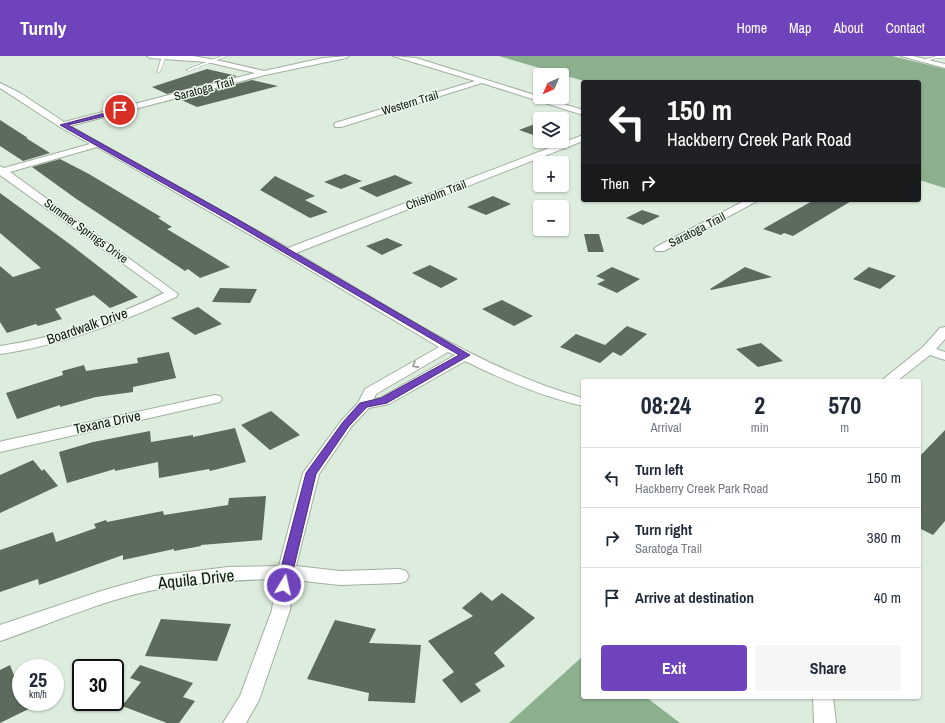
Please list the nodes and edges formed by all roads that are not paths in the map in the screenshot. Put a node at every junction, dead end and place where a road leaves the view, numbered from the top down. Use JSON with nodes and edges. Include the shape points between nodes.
{"nodes":[{"id":1,"x":150,"y":56,"type":"edge"},
{"id":2,"x":159,"y":56,"type":"edge"},
{"id":3,"x":164,"y":56,"type":"edge"},
{"id":4,"x":225,"y":56,"type":"edge"},
{"id":5,"x":346,"y":56,"type":"edge"},
{"id":6,"x":396,"y":56,"type":"edge"},
{"id":7,"x":904,"y":56,"type":"edge"},
{"id":8,"x":936,"y":56,"type":"edge"},
{"id":9,"x":945,"y":57,"type":"edge"},
{"id":10,"x":214,"y":61,"type":"junction"},
{"id":11,"x":923,"y":61,"type":"junction"},
{"id":12,"x":945,"y":66,"type":"edge"},
{"id":13,"x":188,"y":70,"type":"dead end"},
{"id":14,"x":158,"y":72,"type":"dead end"},
{"id":15,"x":264,"y":73,"type":"junction"},
{"id":16,"x":482,"y":81,"type":"junction"},
{"id":17,"x":0,"y":85,"type":"edge"},
{"id":18,"x":581,"y":112,"type":"edge"},
{"id":19,"x":63,"y":125,"type":"junction"},
{"id":20,"x":338,"y":125,"type":"dead end"},
{"id":21,"x":581,"y":139,"type":"edge"},
{"id":22,"x":99,"y":144,"type":"junction"},
{"id":23,"x":1,"y":170,"type":"edge"},
{"id":24,"x":750,"y":202,"type":"edge"},
{"id":25,"x":660,"y":249,"type":"dead end"},
{"id":26,"x":288,"y":252,"type":"junction"},
{"id":27,"x":172,"y":294,"type":"joint"},
{"id":28,"x":939,"y":341,"type":"edge"},
{"id":29,"x":449,"y":346,"type":"junction"},
{"id":30,"x":0,"y":350,"type":"edge"},
{"id":31,"x":465,"y":355,"type":"junction"},
{"id":32,"x":945,"y":356,"type":"edge"},
{"id":33,"x":891,"y":379,"type":"edge"},
{"id":34,"x":382,"y":384,"type":"junction"},
{"id":35,"x":398,"y":393,"type":"junction"},
{"id":36,"x":214,"y":398,"type":"dead end"},
{"id":37,"x":581,"y":402,"type":"edge"},
{"id":38,"x":364,"y":405,"type":"junction"},
{"id":39,"x":0,"y":447,"type":"edge"},
{"id":40,"x":286,"y":572,"type":"junction"},
{"id":41,"x":400,"y":576,"type":"dead end"},
{"id":42,"x":0,"y":633,"type":"edge"},
{"id":43,"x":823,"y":699,"type":"edge"},
{"id":44,"x":234,"y":723,"type":"edge"},
{"id":45,"x":825,"y":723,"type":"edge"}],
"edges":[{"from":1,"to":2,"type":"street"},
{"from":2,"to":3,"type":"street"},
{"from":3,"to":10,"type":"street"},
{"from":3,"to":14,"type":"lane"},
{"from":4,"to":10,"type":"lane"},
{"from":5,"to":15,"type":"street","name":"Saratoga Trail"},
{"from":6,"to":16,"type":"street","via":[[414,59]]},
{"from":7,"to":11,"type":"street"},
{"from":8,"to":9,"type":"lane"},
{"from":8,"to":11,"type":"lane"},
{"from":10,"to":13,"type":"lane"},
{"from":10,"to":15,"type":"street"},
{"from":11,"to":12,"type":"street"},
{"from":15,"to":19,"type":"street","name":"Saratoga Trail"},
{"from":16,"to":18,"type":"street"},
{"from":16,"to":20,"type":"street","name":"Western Trail"},
{"from":17,"to":19,"type":"street"},
{"from":19,"to":22,"type":"street"},
{"from":21,"to":26,"type":"street","name":"Chisholm Trail"},
{"from":22,"to":23,"type":"street"},
{"from":22,"to":26,"type":"street"},
{"from":23,"to":27,"type":"street","name":"Summer Springs Drive"},
{"from":24,"to":25,"type":"street","name":"Saratoga Trail"},
{"from":26,"to":29,"type":"street"},
{"from":27,"to":30,"type":"street","name":"Boardwalk Drive","via":[[63,337]]},
{"from":28,"to":32,"type":"street"},
{"from":28,"to":33,"type":"street"},
{"from":29,"to":31,"type":"street"},
{"from":29,"to":34,"type":"street","one_way":true},
{"from":31,"to":35,"type":"street"},
{"from":31,"to":37,"type":"street","via":[[506,377],[559,397]]},
{"from":34,"to":35,"type":"street"},
{"from":34,"to":38,"type":"street","via":[[370,392]]},
{"from":35,"to":38,"type":"street","via":[[384,401]]},
{"from":36,"to":39,"type":"street","name":"Texana Drive"},
{"from":38,"to":40,"type":"street","via":[[346,424],[311,473]]},
{"from":40,"to":41,"type":"street","name":"Aquila Drive","via":[[340,578]]},
{"from":40,"to":42,"type":"street","name":"Aquila Drive","via":[[228,574],[154,583],[100,598]]},
{"from":40,"to":44,"type":"street","via":[[281,610],[249,700]]},
{"from":43,"to":45,"type":"street"}]}
